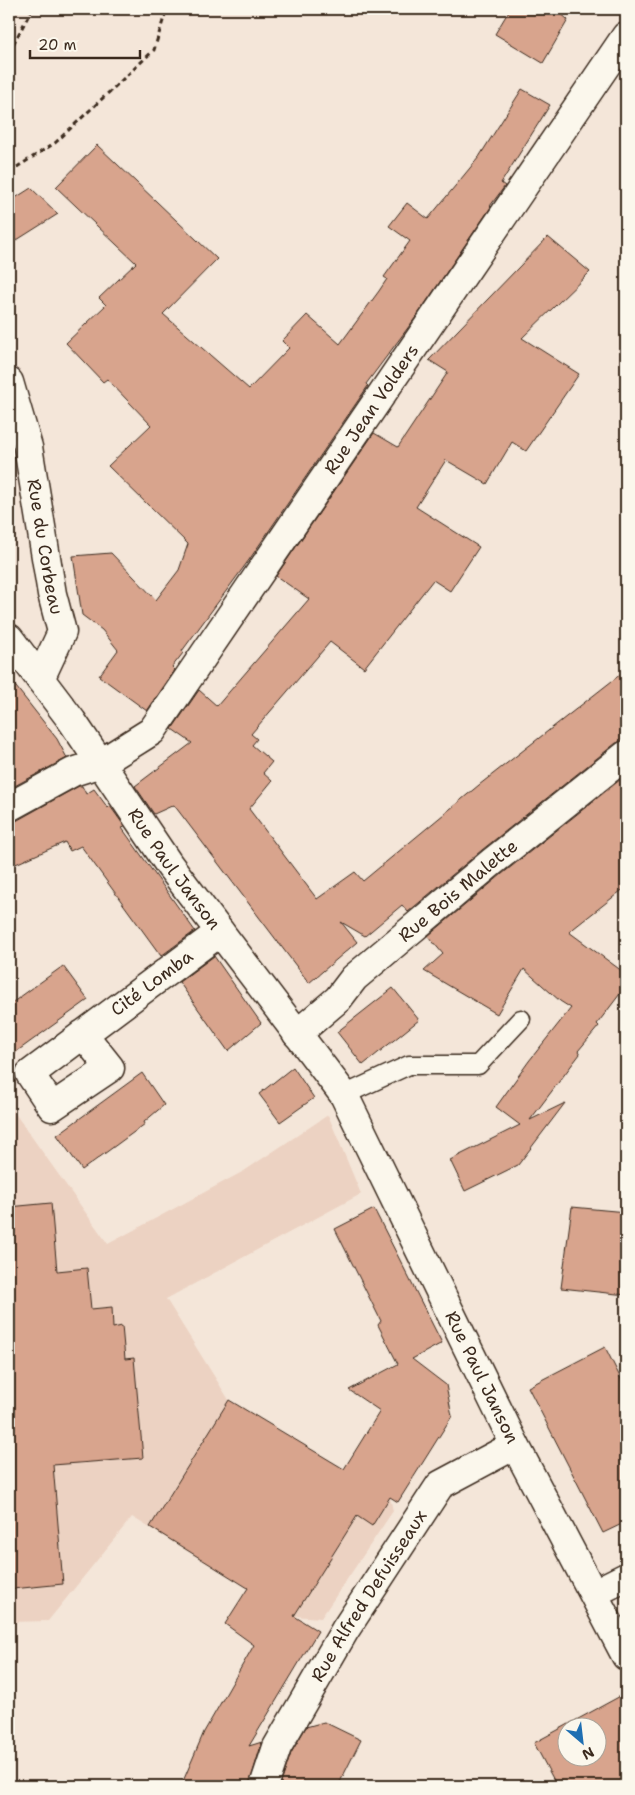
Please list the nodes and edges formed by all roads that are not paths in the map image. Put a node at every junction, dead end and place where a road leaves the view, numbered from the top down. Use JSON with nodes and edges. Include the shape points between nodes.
{"nodes":[{"id":1,"x":626,"y":36,"type":"edge"},
{"id":2,"x":9,"y":382,"type":"edge"},
{"id":3,"x":9,"y":638,"type":"edge"},
{"id":4,"x":40,"y":679,"type":"junction"},
{"id":5,"x":626,"y":755,"type":"edge"},
{"id":6,"x":101,"y":763,"type":"junction"},
{"id":7,"x":9,"y":807,"type":"edge"},
{"id":8,"x":220,"y":932,"type":"junction"},
{"id":9,"x":522,"y":1019,"type":"dead end"},
{"id":10,"x":83,"y":1034,"type":"dead end"},
{"id":11,"x":297,"y":1034,"type":"junction"},
{"id":12,"x":344,"y":1095,"type":"junction"},
{"id":13,"x":515,"y":1445,"type":"junction"},
{"id":14,"x":626,"y":1577,"type":"edge"},
{"id":15,"x":594,"y":1593,"type":"junction"},
{"id":16,"x":626,"y":1656,"type":"edge"},
{"id":17,"x":264,"y":1786,"type":"edge"}],
"edges":[{"from":1,"to":6,"type":"street","name":"Rue Jean Volders","via":[[152,731]]},
{"from":2,"to":4,"type":"street","name":"Rue du Corbeau","via":[[28,447],[52,594],[62,632]]},
{"from":3,"to":4,"type":"street","name":"Rue Paul Janson"},
{"from":4,"to":6,"type":"street","name":"Rue Paul Janson"},
{"from":5,"to":11,"type":"street","name":"Rue Bois Malette","via":[[354,978],[338,999]]},
{"from":6,"to":7,"type":"street","name":"Rue Jean Volders","via":[[73,772]]},
{"from":6,"to":8,"type":"street","name":"Rue Paul Janson","via":[[170,866]]},
{"from":8,"to":10,"type":"street","name":"Cité Lomba"},
{"from":8,"to":11,"type":"street","name":"Rue Paul Janson"},
{"from":9,"to":12,"type":"lane","via":[[478,1065],[409,1065]]},
{"from":11,"to":12,"type":"street","name":"Rue Paul Janson"},
{"from":12,"to":13,"type":"street","name":"Rue Paul Janson"},
{"from":13,"to":15,"type":"street","name":"Rue Paul Janson"},
{"from":13,"to":17,"type":"street","name":"Rue Alfred Defuisseaux","via":[[440,1484],[345,1630],[277,1747]]},
{"from":14,"to":15,"type":"street"},
{"from":15,"to":16,"type":"street","name":"Rue Paul Janson"}]}
